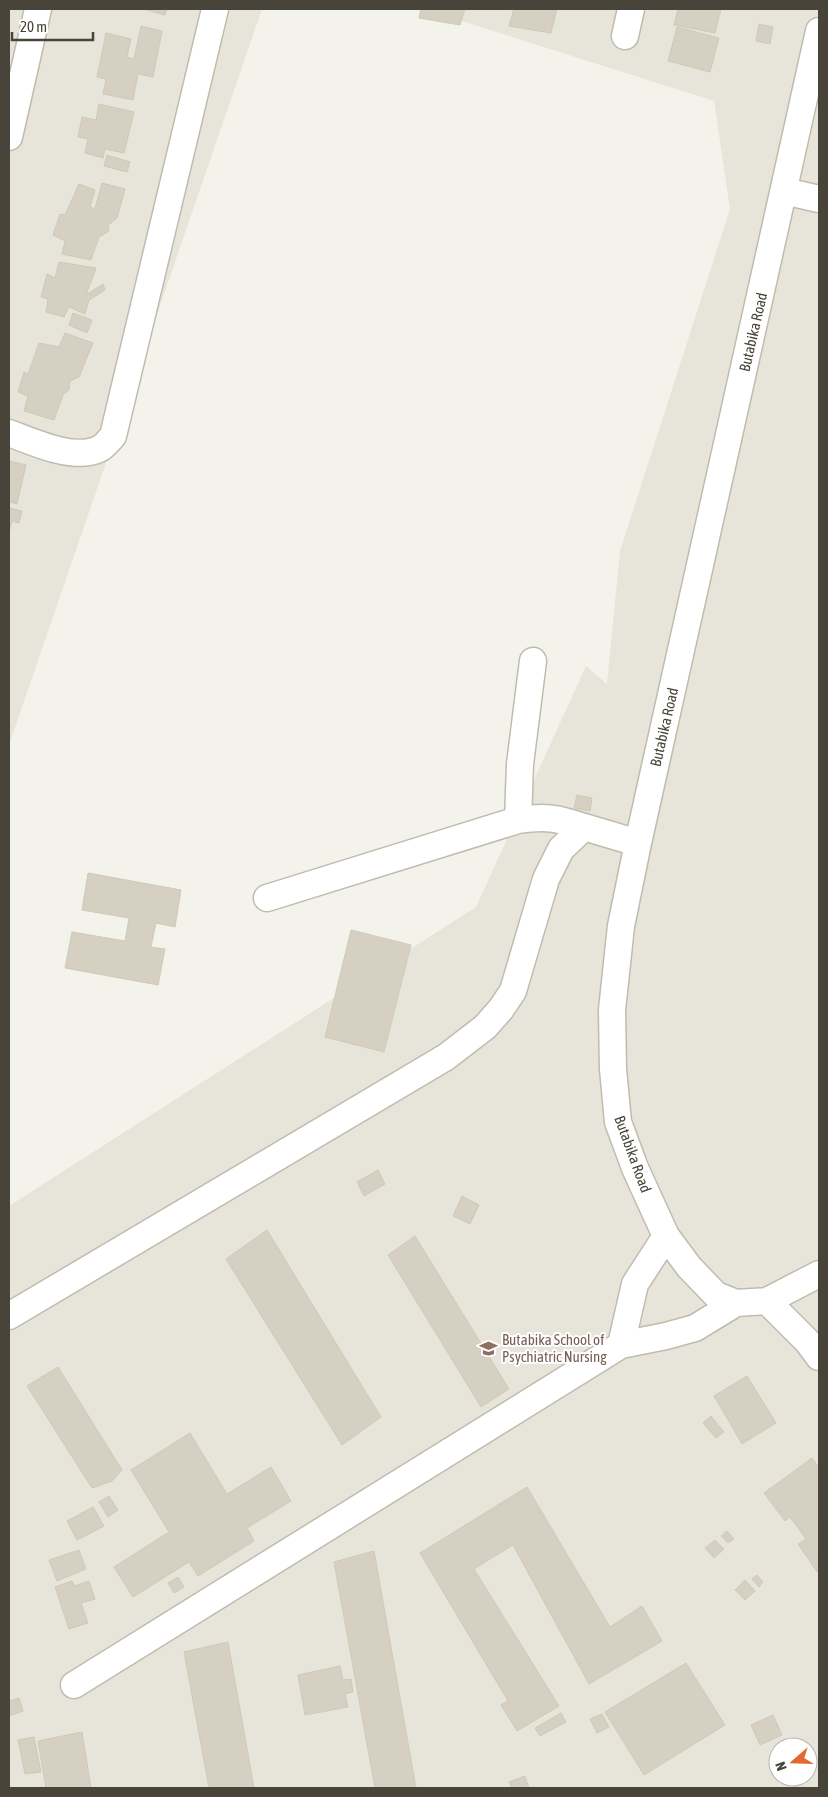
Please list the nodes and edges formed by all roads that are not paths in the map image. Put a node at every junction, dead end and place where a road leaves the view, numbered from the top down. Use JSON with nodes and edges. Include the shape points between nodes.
{"nodes":[{"id":1,"x":38,"y":9,"type":"edge"},
{"id":2,"x":215,"y":9,"type":"edge"},
{"id":3,"x":631,"y":9,"type":"edge"},
{"id":4,"x":819,"y":31,"type":"edge"},
{"id":5,"x":625,"y":36,"type":"dead end"},
{"id":6,"x":9,"y":137,"type":"edge"},
{"id":7,"x":784,"y":191,"type":"junction"},
{"id":8,"x":819,"y":199,"type":"edge"},
{"id":9,"x":9,"y":433,"type":"edge"},
{"id":10,"x":533,"y":661,"type":"dead end"},
{"id":11,"x":518,"y":820,"type":"junction"},
{"id":12,"x":584,"y":828,"type":"junction"},
{"id":13,"x":638,"y":843,"type":"junction"},
{"id":14,"x":266,"y":898,"type":"dead end"},
{"id":15,"x":666,"y":1236,"type":"junction"},
{"id":16,"x":819,"y":1274,"type":"edge"},
{"id":17,"x":767,"y":1301,"type":"junction"},
{"id":18,"x":736,"y":1303,"type":"junction"},
{"id":19,"x":9,"y":1316,"type":"edge"},
{"id":20,"x":621,"y":1345,"type":"junction"},
{"id":21,"x":819,"y":1357,"type":"edge"},
{"id":22,"x":74,"y":1685,"type":"dead end"}],
"edges":[{"from":1,"to":6,"type":"street"},
{"from":2,"to":9,"type":"street","via":[[113,436],[100,449],[83,454],[44,446]]},
{"from":3,"to":5,"type":"street"},
{"from":4,"to":7,"type":"street","name":"Butabika Road"},
{"from":7,"to":8,"type":"street"},
{"from":7,"to":13,"type":"street","name":"Butabika Road"},
{"from":10,"to":11,"type":"street","via":[[520,764]]},
{"from":11,"to":12,"type":"street","via":[[556,818]]},
{"from":11,"to":14,"type":"street"},
{"from":12,"to":13,"type":"street"},
{"from":12,"to":19,"type":"street","via":[[554,860],[513,991],[485,1027],[446,1057]]},
{"from":13,"to":15,"type":"street","name":"Butabika Road","via":[[621,926],[612,1010],[613,1068],[618,1122]]},
{"from":15,"to":18,"type":"street","name":"Butabika Road","via":[[716,1295]]},
{"from":15,"to":20,"type":"street","via":[[635,1284]]},
{"from":16,"to":17,"type":"street","name":"Butabika Road"},
{"from":17,"to":18,"type":"street","name":"Butabika Road"},
{"from":17,"to":21,"type":"street"},
{"from":18,"to":20,"type":"street","via":[[695,1328]]},
{"from":20,"to":22,"type":"street"}]}
